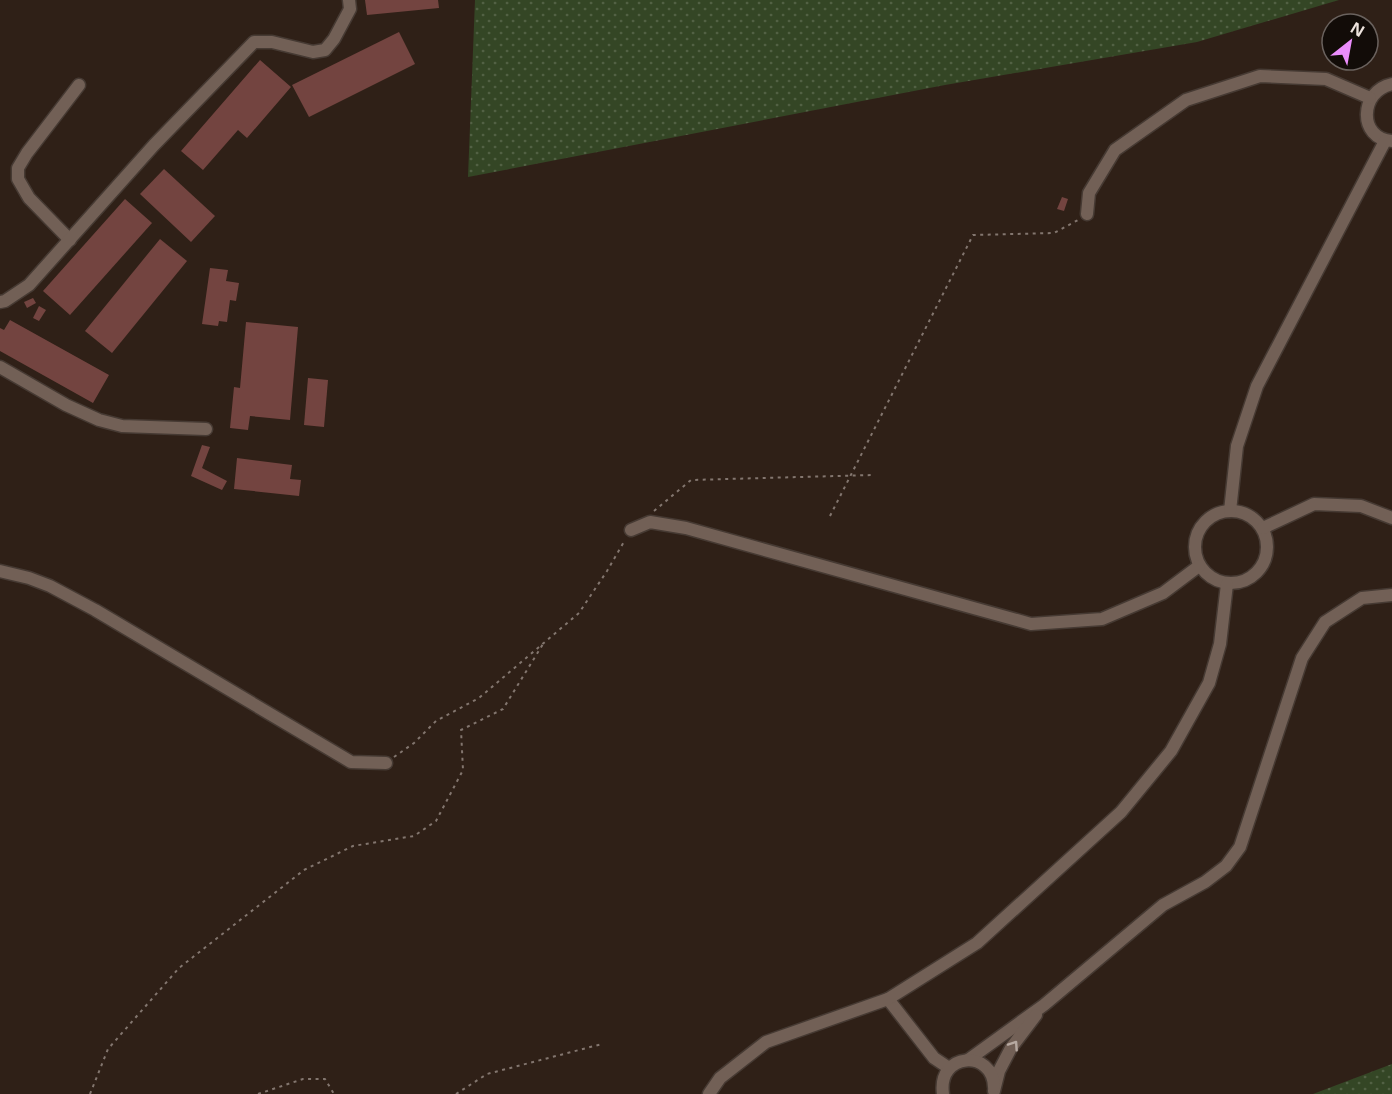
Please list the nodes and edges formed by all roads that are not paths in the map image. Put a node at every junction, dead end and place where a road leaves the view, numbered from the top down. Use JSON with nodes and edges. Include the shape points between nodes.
{"nodes":[{"id":1,"x":349,"y":0,"type":"edge"},
{"id":2,"x":1392,"y":84,"type":"edge"},
{"id":3,"x":79,"y":85,"type":"dead end"},
{"id":4,"x":1370,"y":98,"type":"junction"},
{"id":5,"x":1388,"y":141,"type":"edge"},
{"id":6,"x":1088,"y":214,"type":"road end"},
{"id":7,"x":70,"y":240,"type":"junction"},
{"id":8,"x":0,"y":302,"type":"edge"},
{"id":9,"x":0,"y":367,"type":"edge"},
{"id":10,"x":206,"y":429,"type":"dead end"},
{"id":11,"x":1230,"y":510,"type":"junction"},
{"id":12,"x":1392,"y":518,"type":"edge"},
{"id":13,"x":1263,"y":528,"type":"junction"},
{"id":14,"x":631,"y":530,"type":"road end"},
{"id":15,"x":1199,"y":566,"type":"junction"},
{"id":16,"x":0,"y":571,"type":"edge"},
{"id":17,"x":1227,"y":584,"type":"junction"},
{"id":18,"x":1392,"y":595,"type":"edge"},
{"id":19,"x":386,"y":763,"type":"road end"},
{"id":20,"x":888,"y":999,"type":"junction"},
{"id":21,"x":1044,"y":1005,"type":"junction"},
{"id":22,"x":968,"y":1060,"type":"junction"},
{"id":23,"x":949,"y":1068,"type":"junction"},
{"id":24,"x":994,"y":1092,"type":"edge"},
{"id":25,"x":709,"y":1094,"type":"edge"},
{"id":26,"x":942,"y":1094,"type":"edge"}],
"edges":[{"from":1,"to":7,"type":"street","via":[[350,9],[325,50],[313,52],[272,42],[254,42],[154,145]]},
{"from":2,"to":4,"type":"street","via":[[1378,89]]},
{"from":3,"to":7,"type":"street","via":[[18,168],[18,179],[29,198]]},
{"from":4,"to":5,"type":"street","via":[[1368,122],[1374,134]]},
{"from":4,"to":6,"type":"street","via":[[1326,80],[1260,76],[1186,100],[1115,150],[1089,193]]},
{"from":5,"to":11,"type":"street","via":[[1257,386],[1237,446]]},
{"from":7,"to":8,"type":"street","via":[[29,285]]},
{"from":9,"to":10,"type":"street","via":[[99,420],[122,426]]},
{"from":11,"to":13,"type":"street","via":[[1250,516]]},
{"from":11,"to":15,"type":"street","via":[[1212,515],[1199,528],[1195,540]]},
{"from":12,"to":13,"type":"street","via":[[1361,506],[1314,504]]},
{"from":13,"to":17,"type":"street","via":[[1268,552],[1263,566],[1252,578]]},
{"from":14,"to":15,"type":"street","via":[[650,522],[686,528],[1030,624],[1101,619],[1163,593]]},
{"from":15,"to":17,"type":"street","via":[[1212,579]]},
{"from":16,"to":19,"type":"street","via":[[50,586],[95,610],[351,762]]},
{"from":17,"to":20,"type":"street","via":[[1220,644],[1209,683],[1171,751],[1121,812],[977,943]]},
{"from":18,"to":21,"type":"street","via":[[1362,598],[1325,622],[1302,658],[1240,847],[1226,866],[1163,905]]},
{"from":20,"to":23,"type":"street","via":[[934,1058]]},
{"from":20,"to":25,"type":"street","via":[[766,1042],[720,1078]]},
{"from":21,"to":22,"type":"street"},
{"from":24,"to":21,"type":"street","one_way":true,"via":[[1011,1048]]},
{"from":22,"to":23,"type":"street"},
{"from":22,"to":24,"type":"street","via":[[988,1070]]},
{"from":23,"to":26,"type":"street"}]}
